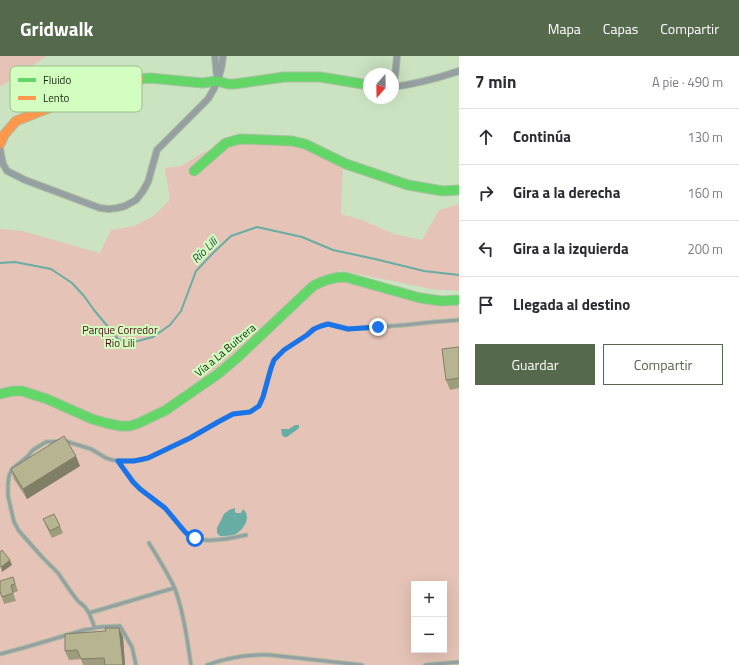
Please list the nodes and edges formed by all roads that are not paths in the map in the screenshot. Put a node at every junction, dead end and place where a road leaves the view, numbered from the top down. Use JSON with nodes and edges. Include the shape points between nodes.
{"nodes":[{"id":1,"x":215,"y":56,"type":"edge"},
{"id":2,"x":223,"y":56,"type":"edge"},
{"id":3,"x":397,"y":56,"type":"edge"},
{"id":4,"x":396,"y":68,"type":"edge"},
{"id":5,"x":459,"y":71,"type":"edge"},
{"id":6,"x":142,"y":79,"type":"edge"},
{"id":7,"x":217,"y":81,"type":"junction"},
{"id":8,"x":363,"y":84,"type":"edge"},
{"id":9,"x":399,"y":86,"type":"edge"},
{"id":10,"x":38,"y":112,"type":"edge"},
{"id":11,"x":0,"y":144,"type":"edge"},
{"id":12,"x":0,"y":149,"type":"edge"},
{"id":13,"x":194,"y":171,"type":"dead end"},
{"id":14,"x":459,"y":190,"type":"edge"},
{"id":15,"x":459,"y":300,"type":"edge"},
{"id":16,"x":459,"y":320,"type":"edge"},
{"id":17,"x":0,"y":394,"type":"edge"},
{"id":18,"x":118,"y":461,"type":"junction"},
{"id":19,"x":246,"y":535,"type":"dead end"},
{"id":20,"x":149,"y":543,"type":"dead end"},
{"id":21,"x":174,"y":588,"type":"junction"},
{"id":22,"x":89,"y":613,"type":"junction"},
{"id":23,"x":95,"y":628,"type":"junction"},
{"id":24,"x":0,"y":654,"type":"edge"},
{"id":25,"x":459,"y":662,"type":"edge"},
{"id":26,"x":136,"y":665,"type":"edge"},
{"id":27,"x":191,"y":665,"type":"edge"},
{"id":28,"x":207,"y":665,"type":"edge"},
{"id":29,"x":362,"y":665,"type":"edge"},
{"id":30,"x":425,"y":665,"type":"edge"}],
"edges":[{"from":1,"to":7,"type":"street"},
{"from":2,"to":7,"type":"street"},
{"from":3,"to":4,"type":"street"},
{"from":5,"to":9,"type":"street"},
{"from":6,"to":7,"type":"street","via":[[202,83]]},
{"from":7,"to":8,"type":"street","via":[[235,84],[284,77],[320,77]]},
{"from":7,"to":12,"type":"street","via":[[208,99],[157,150],[143,191],[136,200],[125,206],[100,208],[25,180],[7,171]]},
{"from":10,"to":11,"type":"street","via":[[16,121],[4,134]]},
{"from":13,"to":14,"type":"street","via":[[226,143],[240,139],[292,141],[305,144],[346,164],[408,185],[443,191]]},
{"from":15,"to":17,"type":"street","name":"Vía a La Buitrera","via":[[420,298],[345,277],[324,280],[313,286],[238,357],[193,392],[166,410],[130,426],[92,420],[47,399],[22,391]]},
{"from":16,"to":18,"type":"lane","via":[[348,329],[328,324],[321,326],[284,350],[274,360],[259,406],[250,412],[233,414],[148,458]]},
{"from":18,"to":19,"type":"lane","via":[[133,482],[165,508],[190,536],[219,540]]},
{"from":18,"to":22,"type":"lane","via":[[65,441],[52,441],[33,450],[12,469],[9,476],[9,503],[19,531],[58,573]]},
{"from":20,"to":21,"type":"lane"},
{"from":21,"to":22,"type":"lane"},
{"from":21,"to":27,"type":"lane","via":[[186,630]]},
{"from":22,"to":23,"type":"lane"},
{"from":23,"to":24,"type":"lane"},
{"from":23,"to":26,"type":"lane","via":[[120,626],[132,647]]},
{"from":25,"to":30,"type":"lane"},
{"from":28,"to":29,"type":"lane","via":[[256,654]]}]}
